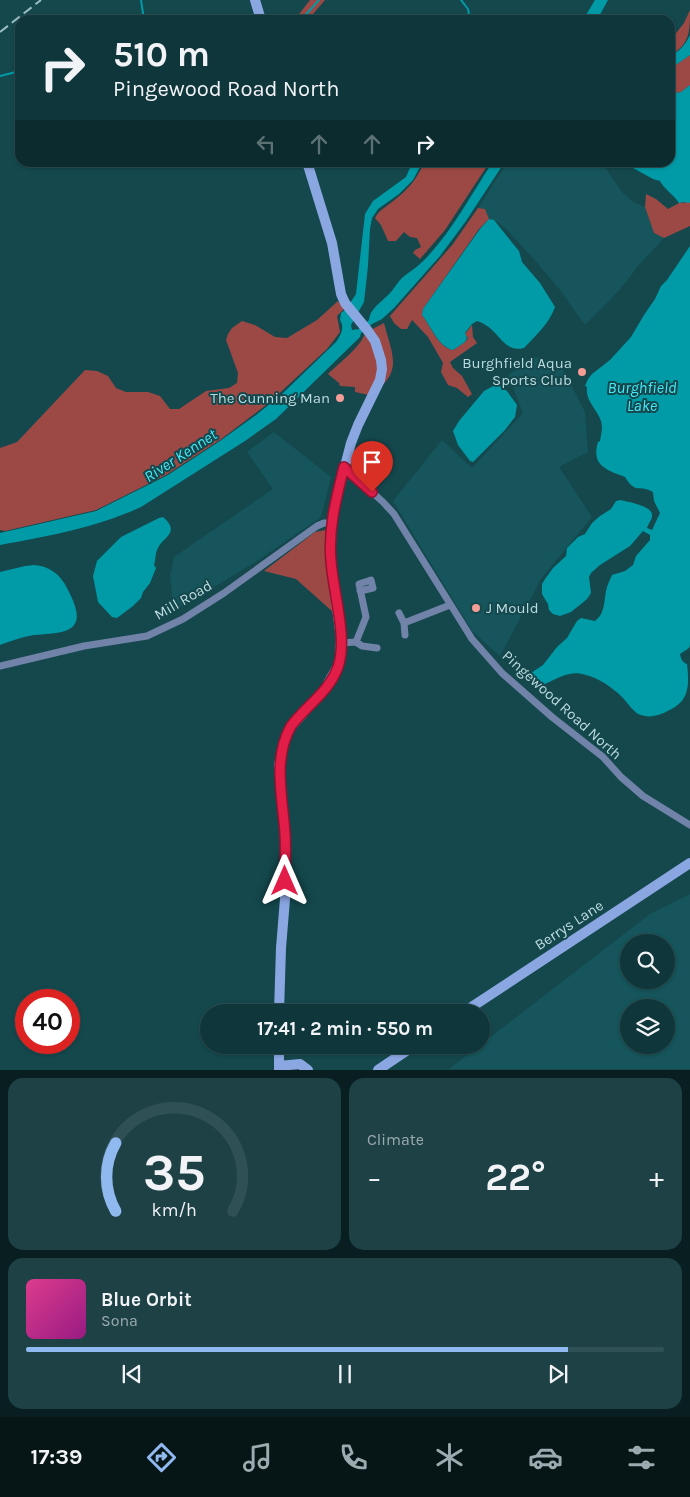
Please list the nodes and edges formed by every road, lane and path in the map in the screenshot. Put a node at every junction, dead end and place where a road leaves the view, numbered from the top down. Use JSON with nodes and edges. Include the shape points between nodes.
{"nodes":[{"id":1,"x":255,"y":0,"type":"edge"},
{"id":2,"x":260,"y":15,"type":"edge"},
{"id":3,"x":309,"y":167,"type":"edge"},
{"id":4,"x":344,"y":467,"type":"junction"},
{"id":5,"x":332,"y":523,"type":"junction"},
{"id":6,"x":360,"y":591,"type":"dead end"},
{"id":7,"x":450,"y":605,"type":"junction"},
{"id":8,"x":399,"y":613,"type":"dead end"},
{"id":9,"x":404,"y":623,"type":"junction"},
{"id":10,"x":405,"y":635,"type":"dead end"},
{"id":11,"x":356,"y":642,"type":"junction"},
{"id":12,"x":341,"y":643,"type":"junction"},
{"id":13,"x":377,"y":648,"type":"dead end"},
{"id":14,"x":0,"y":666,"type":"edge"},
{"id":15,"x":690,"y":825,"type":"edge"},
{"id":16,"x":690,"y":863,"type":"edge"},
{"id":17,"x":279,"y":1004,"type":"edge"},
{"id":18,"x":476,"y":1004,"type":"edge"},
{"id":19,"x":279,"y":1054,"type":"edge"},
{"id":20,"x":402,"y":1054,"type":"edge"},
{"id":21,"x":279,"y":1068,"type":"edge"},
{"id":22,"x":308,"y":1070,"type":"edge"},
{"id":23,"x":378,"y":1070,"type":"edge"}],
"edges":[{"from":1,"to":2,"type":"street"},
{"from":3,"to":4,"type":"street","via":[[332,243],[341,294],[372,335],[381,360],[382,374],[358,425]]},
{"from":4,"to":5,"type":"street"},
{"from":4,"to":7,"type":"street","name":"Pingewood Road North","via":[[394,514]]},
{"from":5,"to":12,"type":"street","via":[[331,563]]},
{"from":5,"to":14,"type":"street","name":"Mill Road","via":[[317,526],[224,593],[183,619],[147,636],[84,646]]},
{"from":6,"to":11,"type":"street","via":[[366,617]]},
{"from":7,"to":9,"type":"street"},
{"from":7,"to":15,"type":"street","name":"Pingewood Road North","via":[[472,639],[502,673],[643,796]]},
{"from":8,"to":9,"type":"street"},
{"from":9,"to":10,"type":"street"},
{"from":11,"to":12,"type":"street"},
{"from":11,"to":13,"type":"street"},
{"from":12,"to":17,"type":"street","via":[[338,666],[332,680],[291,726],[281,751],[285,899]]},
{"from":16,"to":18,"type":"street","name":"Berrys Lane"},
{"from":19,"to":21,"type":"street"},
{"from":20,"to":23,"type":"street"},
{"from":21,"to":22,"type":"street","via":[[300,1064]]}]}
